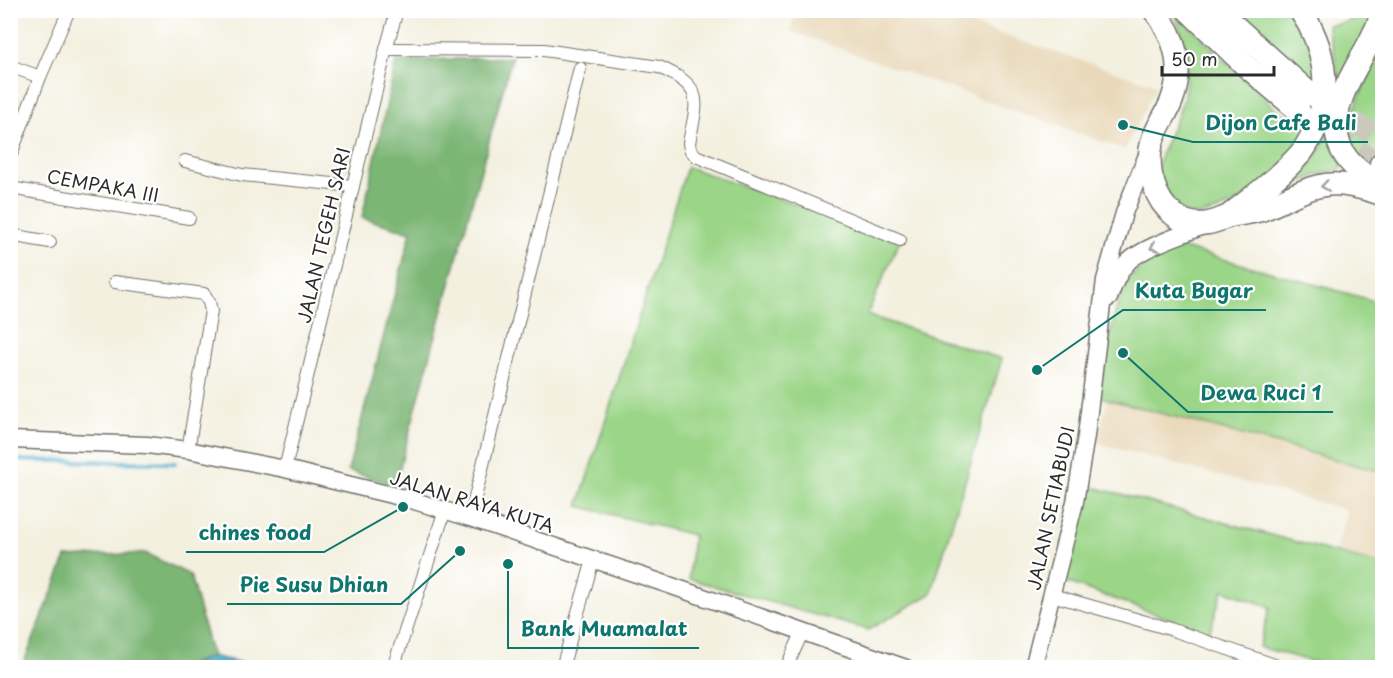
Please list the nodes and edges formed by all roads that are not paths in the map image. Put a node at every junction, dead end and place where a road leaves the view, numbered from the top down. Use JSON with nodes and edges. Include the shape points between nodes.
{"nodes":[{"id":1,"x":69,"y":10,"type":"edge"},
{"id":2,"x":397,"y":10,"type":"edge"},
{"id":3,"x":1154,"y":10,"type":"edge"},
{"id":4,"x":1188,"y":10,"type":"edge"},
{"id":5,"x":1217,"y":10,"type":"edge"},
{"id":6,"x":1300,"y":10,"type":"edge"},
{"id":7,"x":1383,"y":12,"type":"edge"},
{"id":8,"x":386,"y":49,"type":"junction"},
{"id":9,"x":10,"y":66,"type":"edge"},
{"id":10,"x":580,"y":68,"type":"dead end"},
{"id":11,"x":40,"y":77,"type":"junction"},
{"id":12,"x":1152,"y":140,"type":"junction"},
{"id":13,"x":10,"y":157,"type":"edge"},
{"id":14,"x":185,"y":161,"type":"dead end"},
{"id":15,"x":1382,"y":171,"type":"edge"},
{"id":16,"x":353,"y":186,"type":"junction"},
{"id":17,"x":10,"y":189,"type":"edge"},
{"id":18,"x":1383,"y":194,"type":"edge"},
{"id":19,"x":189,"y":218,"type":"dead end"},
{"id":20,"x":1218,"y":220,"type":"junction"},
{"id":21,"x":10,"y":235,"type":"edge"},
{"id":22,"x":900,"y":240,"type":"dead end"},
{"id":23,"x":50,"y":242,"type":"dead end"},
{"id":24,"x":115,"y":282,"type":"dead end"},
{"id":25,"x":1101,"y":318,"type":"junction"},
{"id":26,"x":10,"y":440,"type":"edge"},
{"id":27,"x":188,"y":450,"type":"junction"},
{"id":28,"x":285,"y":469,"type":"junction"},
{"id":29,"x":445,"y":510,"type":"junction"},
{"id":30,"x":470,"y":518,"type":"junction"},
{"id":31,"x":593,"y":560,"type":"junction"},
{"id":32,"x":1052,"y":594,"type":"junction"},
{"id":33,"x":803,"y":631,"type":"junction"},
{"id":34,"x":393,"y":668,"type":"edge"},
{"id":35,"x":562,"y":668,"type":"edge"},
{"id":36,"x":786,"y":668,"type":"edge"},
{"id":37,"x":906,"y":668,"type":"edge"},
{"id":38,"x":1033,"y":668,"type":"edge"},
{"id":39,"x":1283,"y":668,"type":"edge"}],
"edges":[{"from":1,"to":11,"type":"street"},
{"from":2,"to":8,"type":"street","name":"JALAN TEGEH SARI"},
{"from":3,"to":12,"type":"highway","via":[[1174,42],[1177,73],[1172,101]]},
{"from":4,"to":5,"type":"highway","via":[[1245,66],[1305,103]]},
{"from":6,"to":20,"type":"highway","via":[[1323,63],[1324,95],[1317,124],[1297,158],[1265,187]]},
{"from":7,"to":15,"type":"highway","via":[[1337,110],[1341,148],[1349,160],[1360,172]]},
{"from":8,"to":16,"type":"street","name":"JALAN TEGEH SARI"},
{"from":8,"to":22,"type":"street","via":[[544,50],[659,67],[693,89],[697,100],[689,143],[696,156]]},
{"from":9,"to":11,"type":"street"},
{"from":10,"to":30,"type":"street"},
{"from":11,"to":13,"type":"street"},
{"from":12,"to":20,"type":"highway","via":[[1152,179],[1162,203],[1178,219]]},
{"from":12,"to":25,"type":"main road","name":"JALAN SETIABUDI","via":[[1112,250]]},
{"from":14,"to":16,"type":"street","via":[[242,174]]},
{"from":16,"to":28,"type":"street","name":"JALAN TEGEH SARI"},
{"from":17,"to":19,"type":"street","name":"CEMPAKA III"},
{"from":18,"to":20,"type":"highway","one_way":true,"via":[[1330,184],[1303,191],[1260,211]]},
{"from":20,"to":25,"type":"main road","name":"JALAN SETIABUDI","one_way":true,"via":[[1130,260],[1120,271]]},
{"from":21,"to":23,"type":"street"},
{"from":24,"to":27,"type":"street","via":[[204,294],[209,302],[211,311]]},
{"from":25,"to":32,"type":"main road","name":"JALAN SETIABUDI","via":[[1075,502]]},
{"from":26,"to":27,"type":"main road","name":"JALAN RAYA KUTA"},
{"from":27,"to":28,"type":"main road","name":"JALAN RAYA KUTA"},
{"from":28,"to":29,"type":"main road","name":"JALAN RAYA KUTA"},
{"from":29,"to":30,"type":"main road","name":"JALAN RAYA KUTA"},
{"from":29,"to":34,"type":"street"},
{"from":30,"to":31,"type":"main road","name":"JALAN RAYA KUTA"},
{"from":31,"to":33,"type":"main road","name":"JALAN RAYA KUTA"},
{"from":31,"to":35,"type":"street"},
{"from":32,"to":38,"type":"main road","name":"JALAN SETIABUDI"},
{"from":32,"to":39,"type":"street"},
{"from":33,"to":36,"type":"street"},
{"from":33,"to":37,"type":"main road","name":"JALAN RAYA KUTA"}]}
